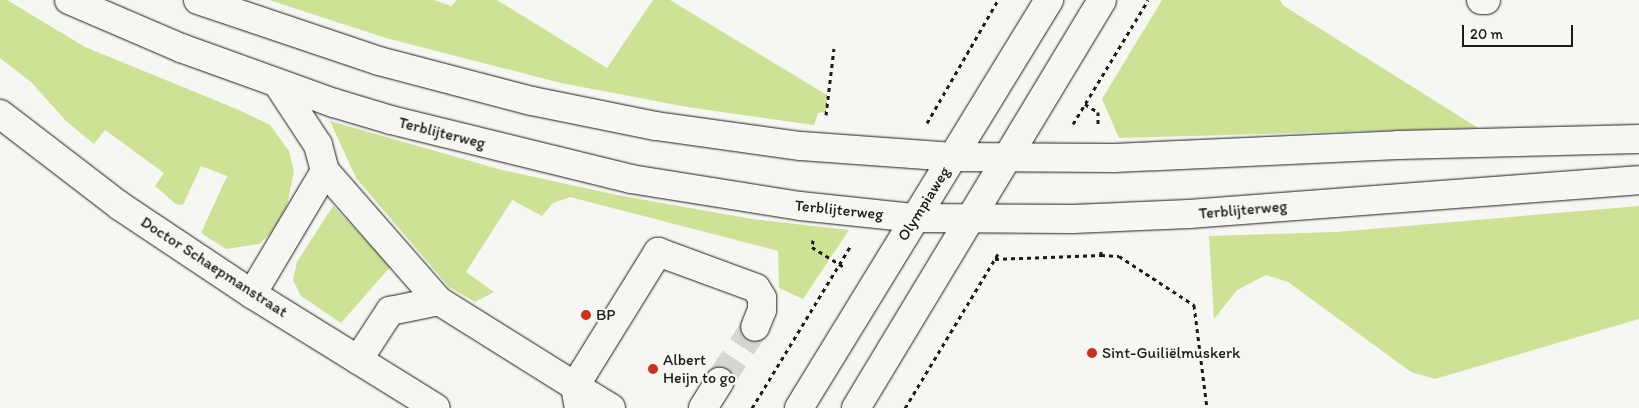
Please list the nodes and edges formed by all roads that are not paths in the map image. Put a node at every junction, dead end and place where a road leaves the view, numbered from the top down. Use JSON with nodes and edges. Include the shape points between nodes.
{"nodes":[{"id":1,"x":69,"y":0,"type":"edge"},
{"id":2,"x":198,"y":0,"type":"edge"},
{"id":3,"x":1049,"y":0,"type":"edge"},
{"id":4,"x":1102,"y":0,"type":"edge"},
{"id":5,"x":1481,"y":0,"type":"edge"},
{"id":6,"x":1486,"y":0,"type":"edge"},
{"id":7,"x":278,"y":84,"type":"junction"},
{"id":8,"x":0,"y":114,"type":"edge"},
{"id":9,"x":1639,"y":139,"type":"edge"},
{"id":10,"x":954,"y":157,"type":"junction"},
{"id":11,"x":1008,"y":158,"type":"junction"},
{"id":12,"x":324,"y":171,"type":"junction"},
{"id":13,"x":1639,"y":180,"type":"edge"},
{"id":14,"x":915,"y":218,"type":"junction"},
{"id":15,"x":972,"y":219,"type":"junction"},
{"id":16,"x":252,"y":294,"type":"junction"},
{"id":17,"x":439,"y":301,"type":"junction"},
{"id":18,"x":754,"y":327,"type":"tunnel mouth"},
{"id":19,"x":358,"y":360,"type":"junction"},
{"id":20,"x":719,"y":382,"type":"tunnel mouth"},
{"id":21,"x":577,"y":397,"type":"edge"},
{"id":22,"x":436,"y":408,"type":"edge"},
{"id":23,"x":611,"y":408,"type":"edge"},
{"id":24,"x":703,"y":408,"type":"edge"},
{"id":25,"x":800,"y":408,"type":"edge"},
{"id":26,"x":856,"y":408,"type":"edge"}],
"edges":[{"from":1,"to":7,"type":"main road","name":"Terblijterweg","via":[[181,48]]},
{"from":2,"to":10,"type":"main road","via":[[379,61],[532,101],[710,134]]},
{"from":3,"to":10,"type":"main road","name":"Olympiaweg"},
{"from":4,"to":11,"type":"main road"},
{"from":5,"to":6,"type":"main road"},
{"from":7,"to":12,"type":"main road","via":[[318,145]]},
{"from":7,"to":14,"type":"main road","name":"Terblijterweg","via":[[400,122],[631,179],[773,202]]},
{"from":8,"to":16,"type":"main road","name":"Doctor Schaepmanstraat","via":[[120,206]]},
{"from":9,"to":11,"type":"main road","via":[[1398,145],[1144,157]]},
{"from":10,"to":11,"type":"main road"},
{"from":10,"to":14,"type":"main road","name":"Olympiaweg"},
{"from":11,"to":15,"type":"main road"},
{"from":12,"to":16,"type":"main road"},
{"from":12,"to":17,"type":"main road"},
{"from":13,"to":15,"type":"main road","name":"Terblijterweg","via":[[1189,214],[1073,220]]},
{"from":14,"to":15,"type":"main road","name":"Terblijterweg"},
{"from":14,"to":25,"type":"main road","name":"Olympiaweg"},
{"from":15,"to":26,"type":"main road"},
{"from":16,"to":19,"type":"main road","name":"Doctor Schaepmanstraat"},
{"from":17,"to":19,"type":"main road","via":[[390,311]]},
{"from":17,"to":21,"type":"main road"},
{"from":18,"to":21,"type":"main road","via":[[762,310],[762,298],[756,288],[658,252]]},
{"from":19,"to":22,"type":"main road","name":"Doctor Schaepmanstraat"},
{"from":20,"to":24,"type":"main road"},
{"from":21,"to":23,"type":"main road"}]}
